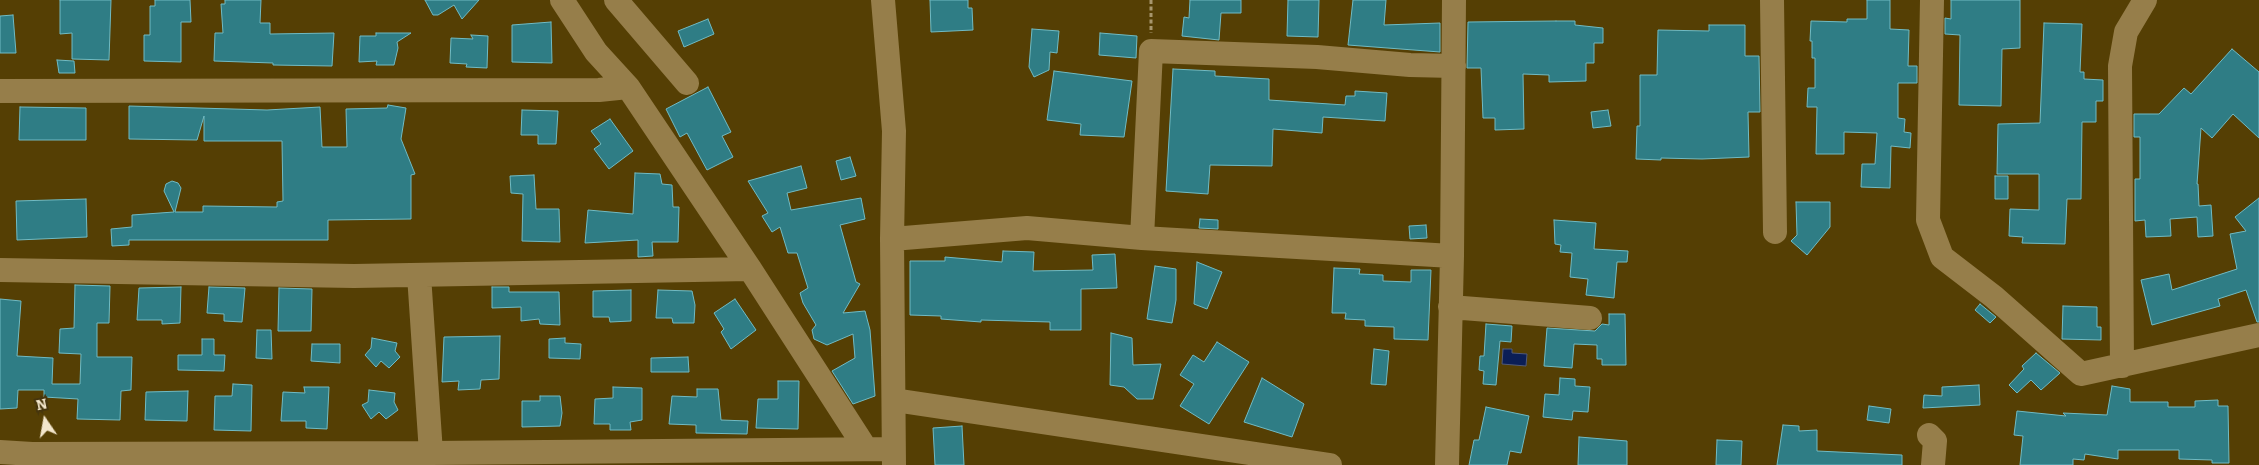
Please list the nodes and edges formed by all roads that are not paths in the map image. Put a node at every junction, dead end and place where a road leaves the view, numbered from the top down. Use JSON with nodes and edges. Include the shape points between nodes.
{"nodes":[{"id":1,"x":562,"y":0,"type":"edge"},
{"id":2,"x":616,"y":0,"type":"edge"},
{"id":3,"x":883,"y":0,"type":"edge"},
{"id":4,"x":1454,"y":0,"type":"edge"},
{"id":5,"x":1772,"y":0,"type":"edge"},
{"id":6,"x":1932,"y":0,"type":"edge"},
{"id":7,"x":2145,"y":0,"type":"edge"},
{"id":8,"x":1454,"y":66,"type":"junction"},
{"id":9,"x":687,"y":83,"type":"dead end"},
{"id":10,"x":628,"y":87,"type":"junction"},
{"id":11,"x":0,"y":91,"type":"edge"},
{"id":12,"x":1775,"y":232,"type":"dead end"},
{"id":13,"x":892,"y":238,"type":"junction"},
{"id":14,"x":1142,"y":238,"type":"junction"},
{"id":15,"x":1452,"y":256,"type":"junction"},
{"id":16,"x":750,"y":269,"type":"junction"},
{"id":17,"x":0,"y":270,"type":"edge"},
{"id":18,"x":419,"y":275,"type":"junction"},
{"id":19,"x":1450,"y":307,"type":"junction"},
{"id":20,"x":1590,"y":318,"type":"dead end"},
{"id":21,"x":2259,"y":335,"type":"edge"},
{"id":22,"x":2122,"y":366,"type":"junction"},
{"id":23,"x":894,"y":400,"type":"junction"},
{"id":24,"x":1929,"y":435,"type":"dead end"},
{"id":25,"x":866,"y":449,"type":"junction"},
{"id":26,"x":0,"y":452,"type":"edge"},
{"id":27,"x":893,"y":457,"type":"edge"},
{"id":28,"x":430,"y":459,"type":"edge"},
{"id":29,"x":1330,"y":465,"type":"edge"},
{"id":30,"x":1447,"y":465,"type":"edge"},
{"id":31,"x":1933,"y":465,"type":"edge"}],
"edges":[{"from":1,"to":10,"type":"street","via":[[596,52]]},
{"from":2,"to":9,"type":"street"},
{"from":3,"to":13,"type":"street","via":[[894,131]]},
{"from":4,"to":8,"type":"street"},
{"from":5,"to":12,"type":"street"},
{"from":6,"to":22,"type":"street","via":[[1928,220],[1942,257],[1994,297],[2081,374]]},
{"from":7,"to":22,"type":"street","via":[[2126,32],[2120,66]]},
{"from":8,"to":14,"type":"street","via":[[1151,51]]},
{"from":8,"to":15,"type":"street"},
{"from":10,"to":11,"type":"street","via":[[599,90]]},
{"from":10,"to":16,"type":"street"},
{"from":13,"to":14,"type":"street","via":[[1027,228]]},
{"from":13,"to":23,"type":"street"},
{"from":14,"to":15,"type":"street"},
{"from":15,"to":19,"type":"street"},
{"from":16,"to":18,"type":"street"},
{"from":16,"to":25,"type":"street"},
{"from":17,"to":18,"type":"street"},
{"from":18,"to":28,"type":"street"},
{"from":19,"to":20,"type":"street"},
{"from":19,"to":30,"type":"street"},
{"from":21,"to":22,"type":"street"},
{"from":23,"to":27,"type":"street"},
{"from":23,"to":29,"type":"street"},
{"from":24,"to":31,"type":"street","via":[[1935,441]]},
{"from":25,"to":27,"type":"street"},
{"from":25,"to":28,"type":"street"},
{"from":26,"to":28,"type":"street"}]}
